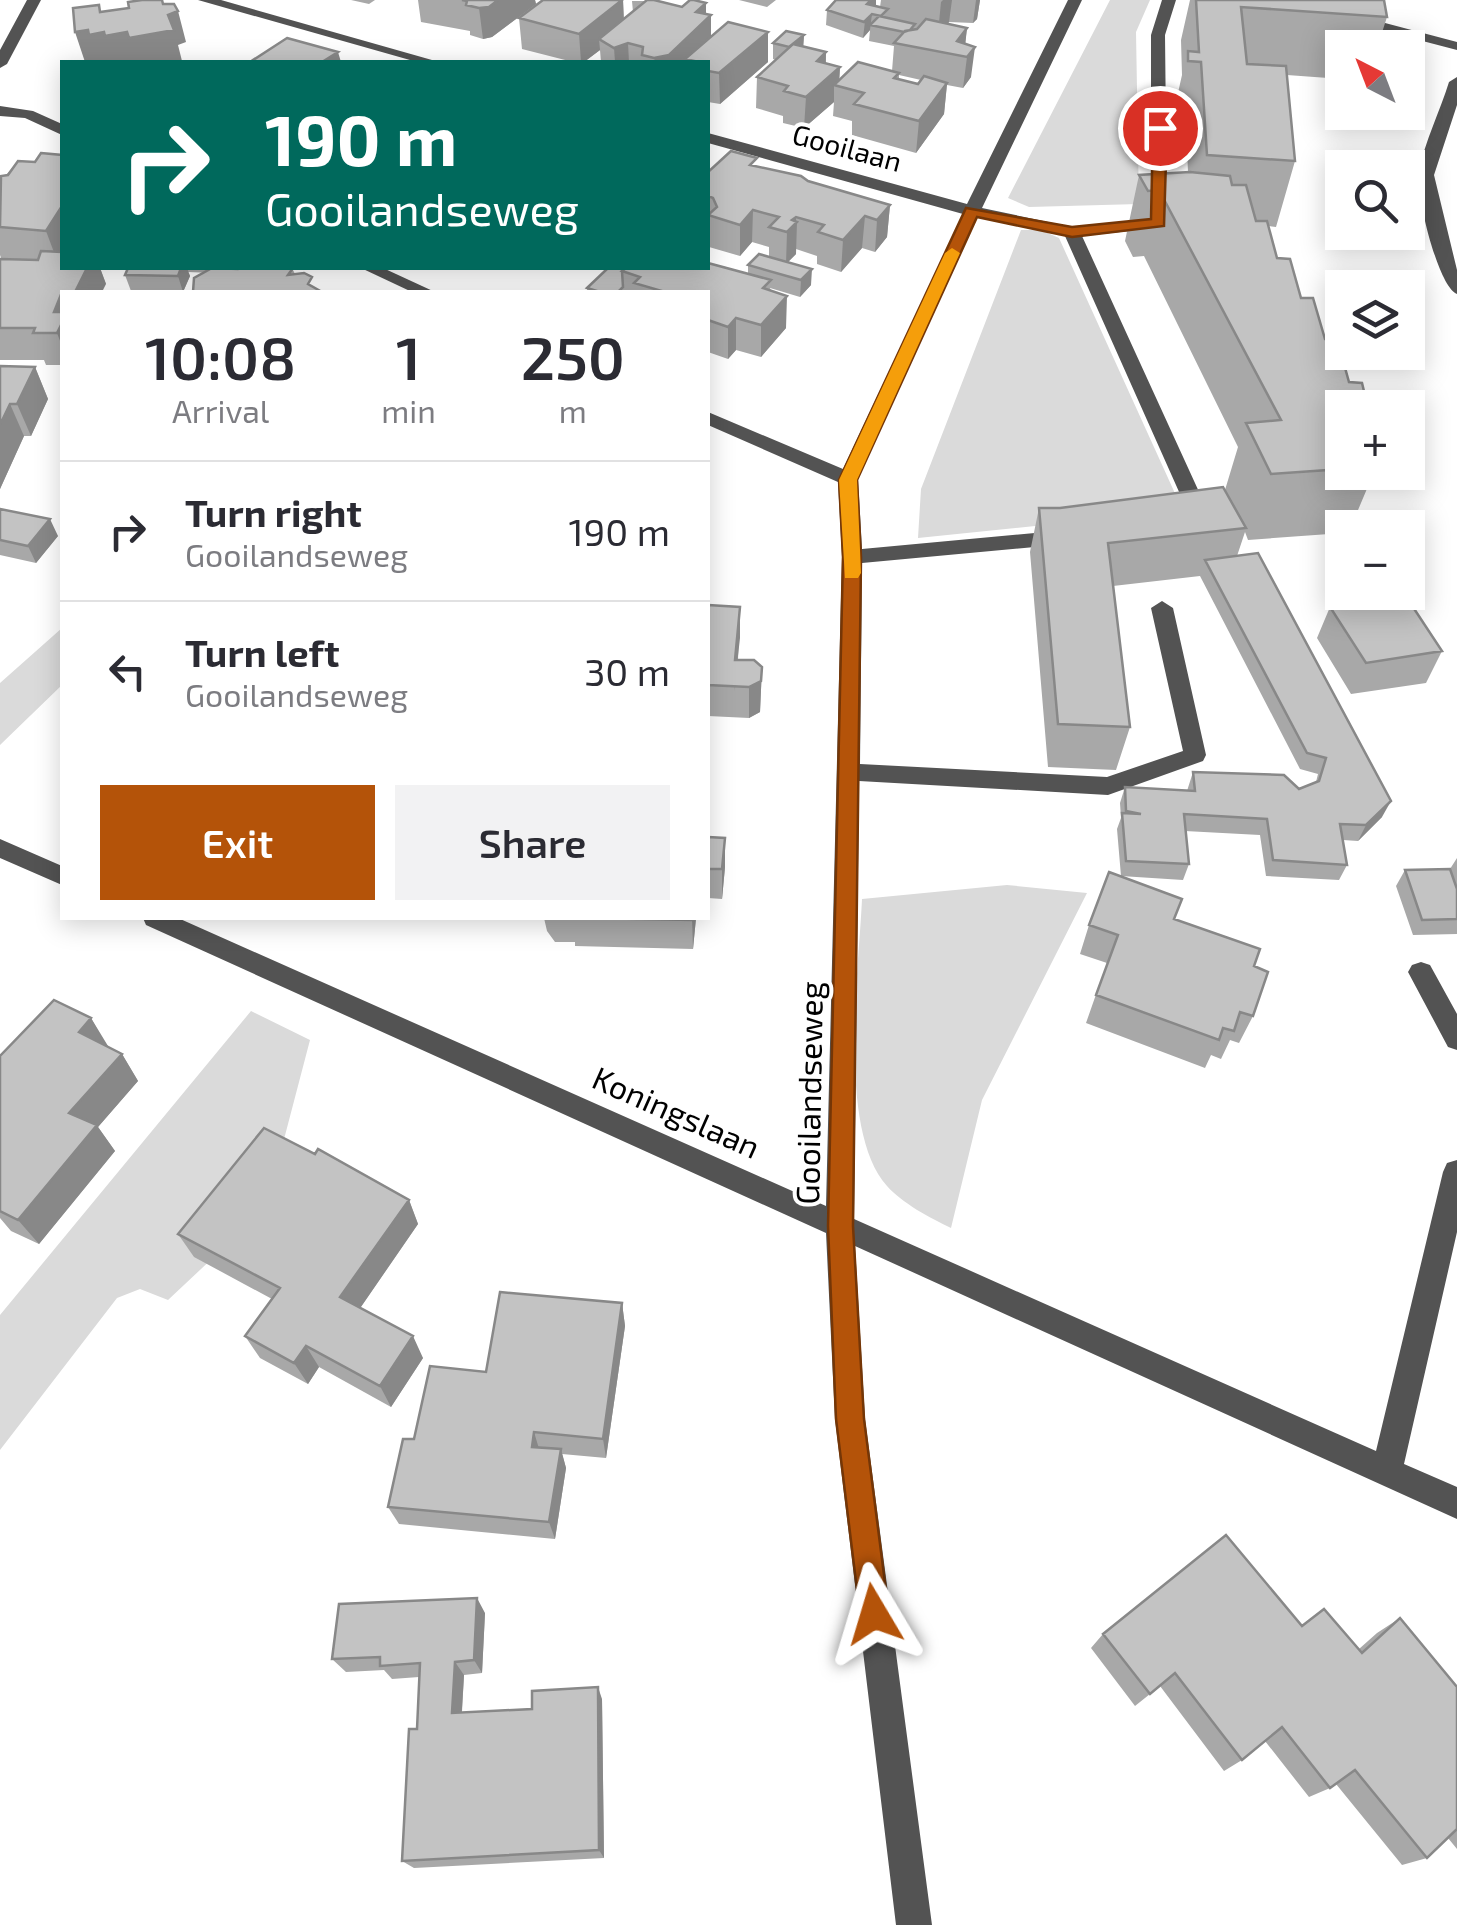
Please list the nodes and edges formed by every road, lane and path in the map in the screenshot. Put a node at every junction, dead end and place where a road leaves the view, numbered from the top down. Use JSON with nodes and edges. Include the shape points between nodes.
{"nodes":[{"id":1,"x":34,"y":0,"type":"edge"},
{"id":2,"x":205,"y":0,"type":"edge"},
{"id":3,"x":1076,"y":0,"type":"edge"},
{"id":4,"x":1169,"y":0,"type":"edge"},
{"id":5,"x":1326,"y":13,"type":"edge"},
{"id":6,"x":1457,"y":46,"type":"edge"},
{"id":7,"x":425,"y":60,"type":"edge"},
{"id":8,"x":0,"y":64,"type":"edge"},
{"id":9,"x":1457,"y":82,"type":"edge"},
{"id":10,"x":0,"y":111,"type":"edge"},
{"id":11,"x":60,"y":129,"type":"edge"},
{"id":12,"x":710,"y":139,"type":"edge"},
{"id":13,"x":972,"y":211,"type":"junction"},
{"id":14,"x":1072,"y":232,"type":"junction"},
{"id":15,"x":375,"y":270,"type":"edge"},
{"id":16,"x":1457,"y":289,"type":"edge"},
{"id":17,"x":421,"y":290,"type":"edge"},
{"id":18,"x":710,"y":419,"type":"edge"},
{"id":19,"x":848,"y":480,"type":"junction"},
{"id":20,"x":1168,"y":528,"type":"edge"},
{"id":21,"x":1089,"y":535,"type":"edge"},
{"id":22,"x":852,"y":557,"type":"junction"},
{"id":23,"x":1162,"y":608,"type":"dead end"},
{"id":24,"x":846,"y":772,"type":"junction"},
{"id":25,"x":0,"y":848,"type":"edge"},
{"id":26,"x":60,"y":875,"type":"edge"},
{"id":27,"x":159,"y":920,"type":"edge"},
{"id":28,"x":1422,"y":972,"type":"dead end"},
{"id":29,"x":1457,"y":1038,"type":"edge"},
{"id":30,"x":1457,"y":1172,"type":"edge"},
{"id":31,"x":840,"y":1226,"type":"junction"},
{"id":32,"x":1388,"y":1471,"type":"junction"},
{"id":33,"x":1457,"y":1503,"type":"edge"},
{"id":34,"x":914,"y":1925,"type":"edge"}],
"edges":[{"from":1,"to":8,"type":"street"},
{"from":2,"to":7,"type":"street"},
{"from":3,"to":13,"type":"street","name":"Gooilandseweg"},
{"from":4,"to":14,"type":"street","via":[[1158,35],[1159,223]]},
{"from":5,"to":6,"type":"street"},
{"from":9,"to":16,"type":"street","via":[[1426,175],[1442,255]]},
{"from":10,"to":11,"type":"street","via":[[28,114]]},
{"from":12,"to":13,"type":"street","name":"Gooilaan"},
{"from":13,"to":14,"type":"street"},
{"from":13,"to":19,"type":"street","name":"Gooilandseweg"},
{"from":14,"to":20,"type":"street","via":[[1190,494],[1187,526]]},
{"from":15,"to":17,"type":"street"},
{"from":18,"to":19,"type":"street"},
{"from":19,"to":22,"type":"street","name":"Gooilandseweg"},
{"from":21,"to":22,"type":"street"},
{"from":22,"to":24,"type":"street","name":"Gooilandseweg"},
{"from":23,"to":24,"type":"street","via":[[1195,755],[1108,786]]},
{"from":24,"to":31,"type":"street","name":"Gooilandseweg"},
{"from":25,"to":26,"type":"street"},
{"from":27,"to":31,"type":"street","name":"Koningslaan"},
{"from":28,"to":29,"type":"street"},
{"from":30,"to":32,"type":"street"},
{"from":31,"to":32,"type":"street","name":"Koningslaan"},
{"from":31,"to":34,"type":"street","name":"Gooilandseweg","via":[[850,1419]]},
{"from":32,"to":33,"type":"street","name":"Koningslaan"}]}
